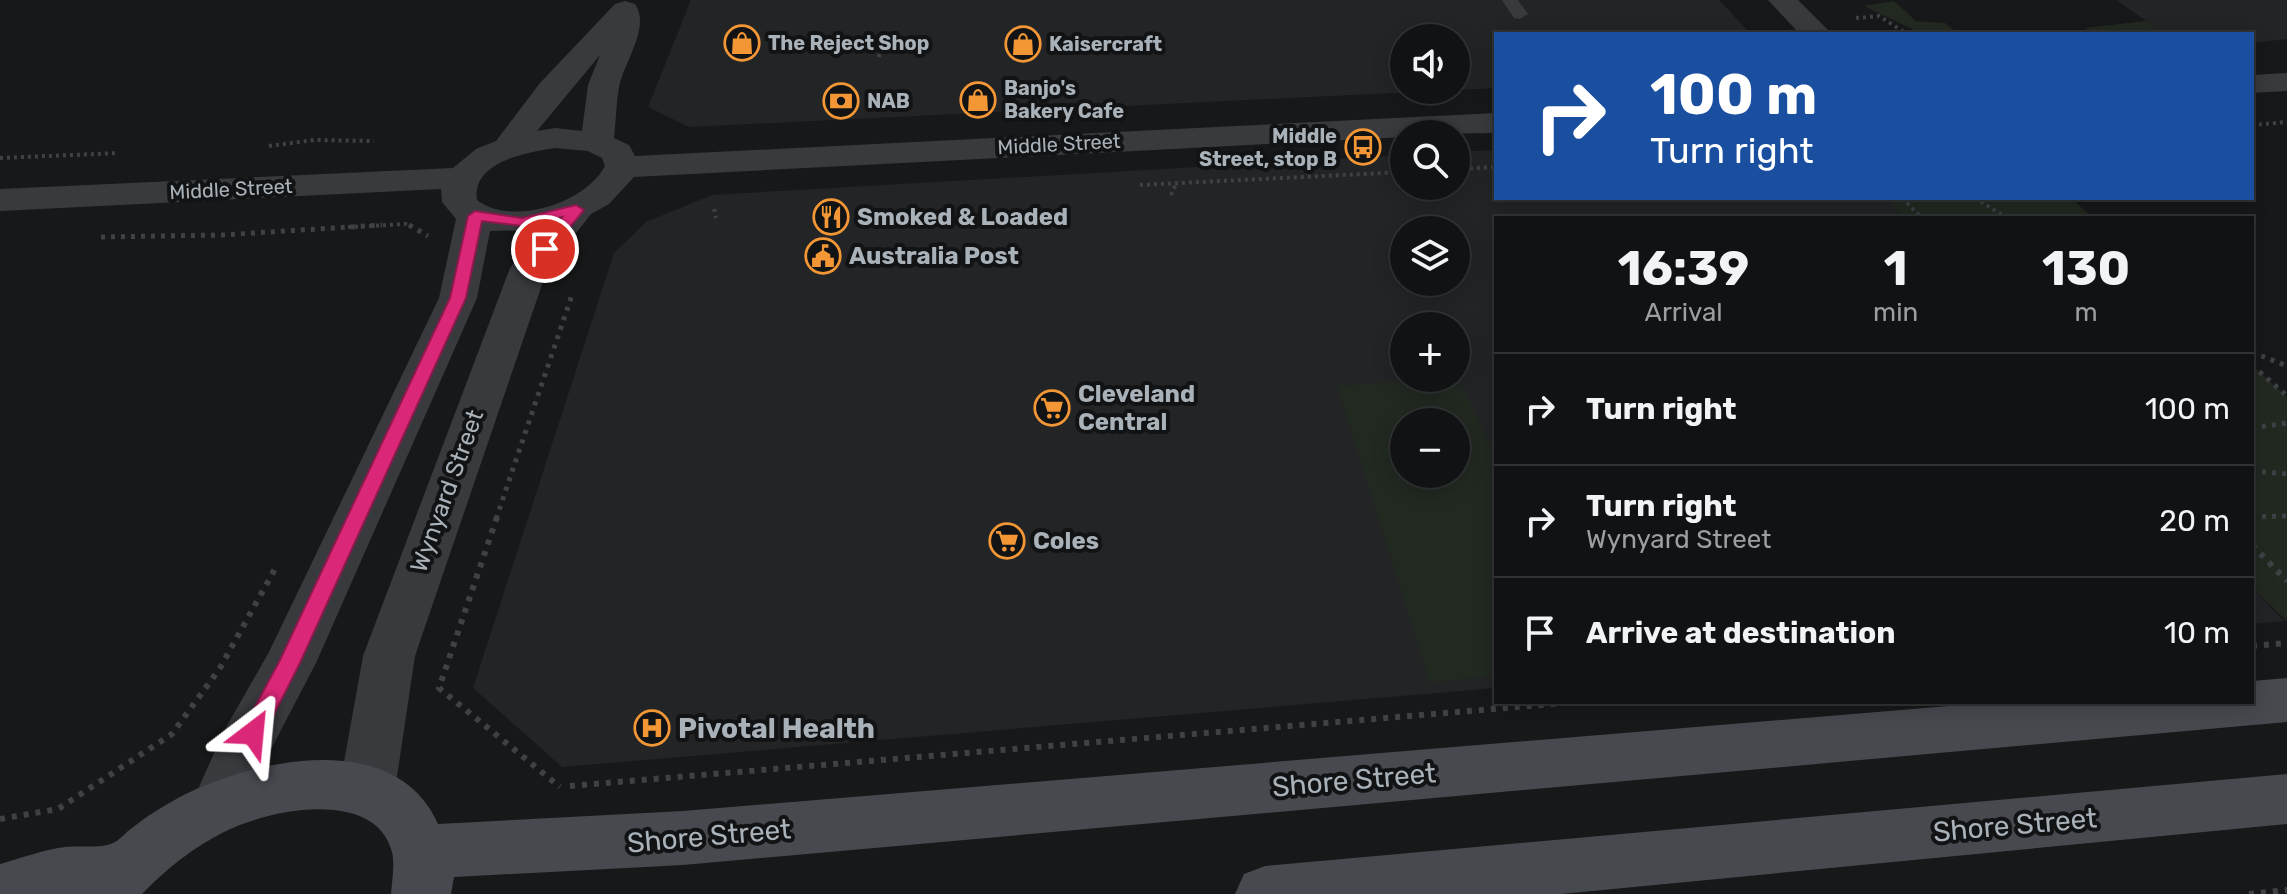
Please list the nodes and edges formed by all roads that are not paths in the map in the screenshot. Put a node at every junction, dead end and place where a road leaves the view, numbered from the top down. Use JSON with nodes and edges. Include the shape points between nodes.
{"nodes":[{"id":1,"x":1782,"y":0,"type":"edge"},
{"id":2,"x":627,"y":5,"type":"edge"},
{"id":3,"x":1815,"y":32,"type":"edge"},
{"id":4,"x":2287,"y":82,"type":"edge"},
{"id":5,"x":2254,"y":84,"type":"edge"},
{"id":6,"x":1494,"y":123,"type":"edge"},
{"id":7,"x":597,"y":141,"type":"junction"},
{"id":8,"x":508,"y":148,"type":"junction"},
{"id":9,"x":623,"y":167,"type":"junction"},
{"id":10,"x":469,"y":197,"type":"junction"},
{"id":11,"x":0,"y":200,"type":"edge"},
{"id":12,"x":576,"y":210,"type":"junction"},
{"id":13,"x":2287,"y":700,"type":"edge"},
{"id":14,"x":2254,"y":703,"type":"edge"},
{"id":15,"x":2240,"y":704,"type":"edge"},
{"id":16,"x":367,"y":790,"type":"junction"},
{"id":17,"x":2287,"y":799,"type":"edge"},
{"id":18,"x":218,"y":807,"type":"junction"},
{"id":19,"x":421,"y":874,"type":"edge"},
{"id":20,"x":113,"y":882,"type":"edge"},
{"id":21,"x":0,"y":892,"type":"edge"},
{"id":22,"x":1265,"y":894,"type":"edge"}],
"edges":[{"from":1,"to":3,"type":"street"},
{"from":2,"to":7,"type":"street","via":[[626,25],[604,85]]},
{"from":2,"to":8,"type":"street","via":[[551,90]]},
{"from":4,"to":5,"type":"street"},
{"from":6,"to":9,"type":"street","name":"Middle Street"},
{"from":7,"to":8,"type":"street","via":[[555,138]]},
{"from":7,"to":9,"type":"street","via":[[620,157]]},
{"from":8,"to":10,"type":"street","via":[[473,167]]},
{"from":9,"to":12,"type":"street","via":[[610,190]]},
{"from":10,"to":11,"type":"street","name":"Middle Street"},
{"from":10,"to":12,"type":"street","name":"Middle Street","via":[[522,222]]},
{"from":10,"to":18,"type":"street","via":[[458,298]]},
{"from":12,"to":16,"type":"street","name":"Wynyard Street","via":[[529,268],[468,429],[389,656]]},
{"from":13,"to":14,"type":"main road","name":"Shore Street"},
{"from":15,"to":19,"type":"main road","name":"Shore Street","via":[[669,839],[492,845]]},
{"from":16,"to":18,"type":"main road","via":[[323,783],[284,787]]},
{"from":16,"to":19,"type":"main road","via":[[392,804],[411,826]]},
{"from":17,"to":22,"type":"main road","name":"Shore Street"},
{"from":18,"to":20,"type":"main road","via":[[169,834]]},
{"from":20,"to":21,"type":"main road","via":[[63,875]]}]}
